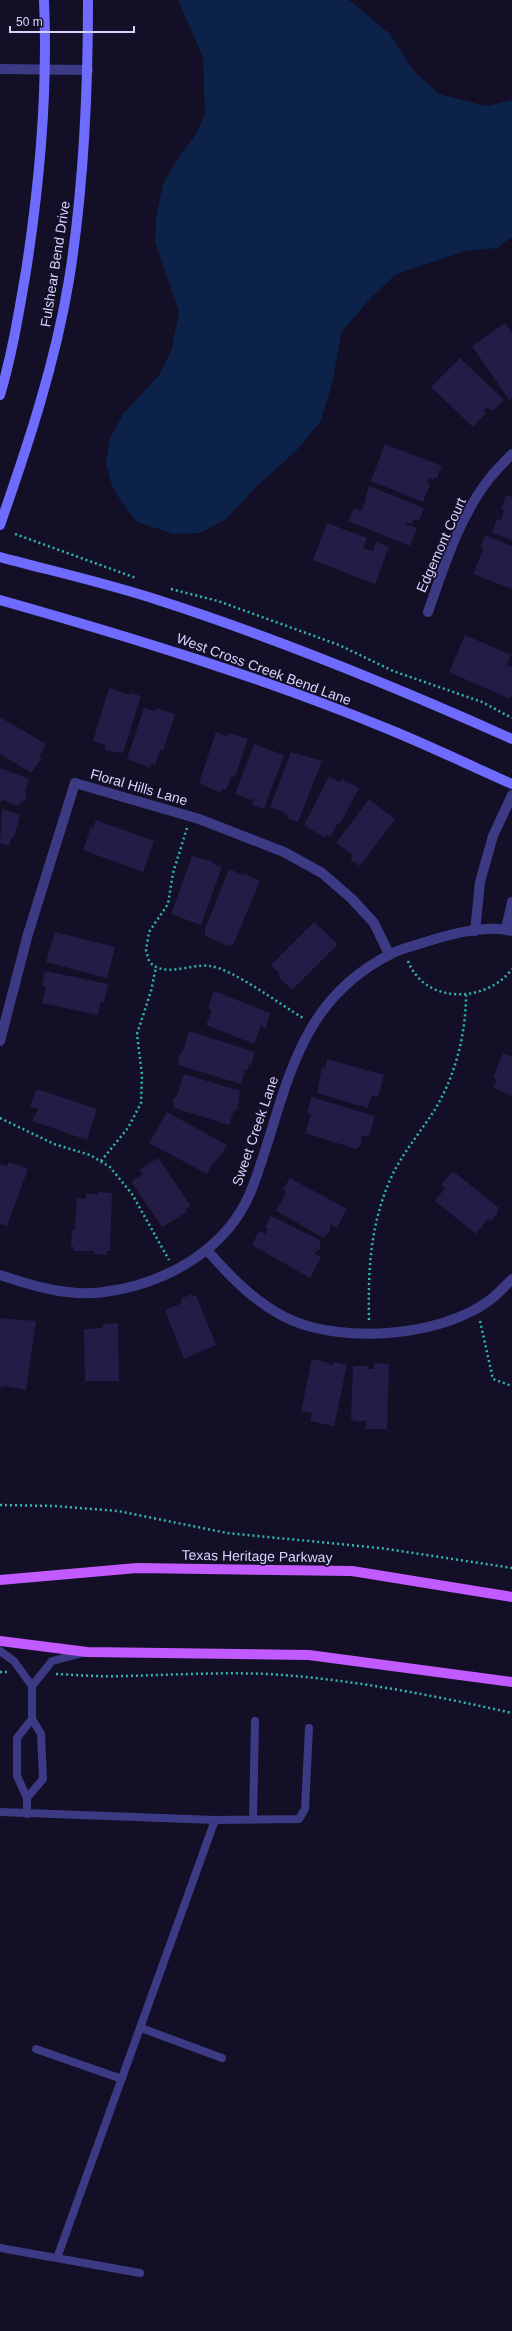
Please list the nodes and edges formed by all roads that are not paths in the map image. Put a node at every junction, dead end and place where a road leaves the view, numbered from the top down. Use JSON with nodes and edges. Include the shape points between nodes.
{"nodes":[{"id":1,"x":44,"y":0,"type":"edge"},
{"id":2,"x":88,"y":0,"type":"edge"},
{"id":3,"x":46,"y":68,"type":"junction"},
{"id":4,"x":0,"y":69,"type":"edge"},
{"id":5,"x":88,"y":70,"type":"junction"},
{"id":6,"x":0,"y":395,"type":"edge"},
{"id":7,"x":512,"y":454,"type":"edge"},
{"id":8,"x":0,"y":525,"type":"edge"},
{"id":9,"x":0,"y":557,"type":"edge"},
{"id":10,"x":0,"y":600,"type":"edge"},
{"id":11,"x":428,"y":612,"type":"dead end"},
{"id":12,"x":512,"y":739,"type":"edge"},
{"id":13,"x":512,"y":784,"type":"edge"},
{"id":14,"x":512,"y":795,"type":"edge"},
{"id":15,"x":512,"y":902,"type":"edge"},
{"id":16,"x":509,"y":930,"type":"edge"},
{"id":17,"x":475,"y":931,"type":"junction"},
{"id":18,"x":389,"y":954,"type":"junction"},
{"id":19,"x":0,"y":1041,"type":"edge"},
{"id":20,"x":208,"y":1250,"type":"junction"},
{"id":21,"x":0,"y":1275,"type":"edge"},
{"id":22,"x":512,"y":1279,"type":"edge"},
{"id":23,"x":0,"y":1580,"type":"edge"},
{"id":24,"x":512,"y":1597,"type":"edge"},
{"id":25,"x":0,"y":1642,"type":"edge"},
{"id":26,"x":0,"y":1651,"type":"edge"},
{"id":27,"x":87,"y":1652,"type":"junction"},
{"id":28,"x":512,"y":1682,"type":"edge"},
{"id":29,"x":32,"y":1686,"type":"junction"},
{"id":30,"x":32,"y":1719,"type":"junction"},
{"id":31,"x":255,"y":1721,"type":"dead end"},
{"id":32,"x":309,"y":1728,"type":"dead end"},
{"id":33,"x":27,"y":1798,"type":"junction"},
{"id":34,"x":0,"y":1812,"type":"edge"},
{"id":35,"x":26,"y":1814,"type":"junction"},
{"id":36,"x":215,"y":1820,"type":"junction"},
{"id":37,"x":253,"y":1820,"type":"junction"},
{"id":38,"x":140,"y":2028,"type":"junction"},
{"id":39,"x":36,"y":2049,"type":"dead end"},
{"id":40,"x":222,"y":2058,"type":"dead end"},
{"id":41,"x":122,"y":2079,"type":"junction"},
{"id":42,"x":0,"y":2248,"type":"edge"},
{"id":43,"x":57,"y":2258,"type":"junction"},
{"id":44,"x":140,"y":2273,"type":"dead end"}],
"edges":[{"from":1,"to":3,"type":"main road","name":"Fulshear Bend Drive"},
{"from":2,"to":5,"type":"main road","name":"Fulshear Bend Drive"},
{"from":3,"to":4,"type":"street"},
{"from":3,"to":5,"type":"street"},
{"from":3,"to":6,"type":"main road","name":"Fulshear Bend Drive","via":[[36,205],[21,300]]},
{"from":5,"to":8,"type":"main road","name":"Fulshear Bend Drive","via":[[82,178],[69,282],[39,409]]},
{"from":7,"to":11,"type":"street","name":"Edgemont Court","via":[[489,479],[468,512]]},
{"from":9,"to":12,"type":"main road","name":"West Cross Creek Bend Lane","via":[[156,599],[279,641],[405,691]]},
{"from":10,"to":13,"type":"main road","name":"West Cross Creek Bend Lane","via":[[142,640],[268,683],[388,729]]},
{"from":14,"to":17,"type":"street","via":[[493,836],[480,882]]},
{"from":15,"to":16,"type":"street"},
{"from":16,"to":17,"type":"street","name":"Sweet Creek Lane"},
{"from":17,"to":18,"type":"street","name":"Sweet Creek Lane","via":[[435,939]]},
{"from":18,"to":19,"type":"street","name":"Floral Hills Lane","via":[[374,923],[352,899],[322,873],[284,852],[191,816],[75,783],[28,934]]},
{"from":18,"to":20,"type":"street","name":"Sweet Creek Lane","via":[[336,993],[313,1024],[291,1066],[250,1192],[232,1224]]},
{"from":20,"to":21,"type":"street","name":"Sweet Creek Lane","via":[[175,1270],[145,1283],[103,1292],[61,1291]]},
{"from":20,"to":22,"type":"street","via":[[234,1281],[291,1319],[328,1331],[370,1334],[409,1331],[454,1319],[490,1300]]},
{"from":23,"to":24,"type":"main road","name":"Texas Heritage Parkway","via":[[137,1568],[352,1571]]},
{"from":25,"to":27,"type":"main road"},
{"from":26,"to":29,"type":"lane","via":[[14,1661]]},
{"from":27,"to":28,"type":"main road","via":[[309,1655]]},
{"from":27,"to":29,"type":"lane","via":[[52,1661]]},
{"from":29,"to":30,"type":"lane"},
{"from":30,"to":33,"type":"lane","via":[[17,1738],[17,1776]]},
{"from":30,"to":33,"type":"lane","via":[[41,1734],[43,1779]]},
{"from":31,"to":37,"type":"lane"},
{"from":32,"to":37,"type":"lane","via":[[306,1809],[300,1820]]},
{"from":33,"to":35,"type":"lane"},
{"from":34,"to":35,"type":"lane"},
{"from":35,"to":36,"type":"lane"},
{"from":36,"to":37,"type":"lane"},
{"from":36,"to":38,"type":"lane"},
{"from":38,"to":40,"type":"lane"},
{"from":38,"to":41,"type":"lane"},
{"from":39,"to":41,"type":"lane"},
{"from":41,"to":43,"type":"lane"},
{"from":42,"to":43,"type":"lane"},
{"from":43,"to":44,"type":"lane"}]}
